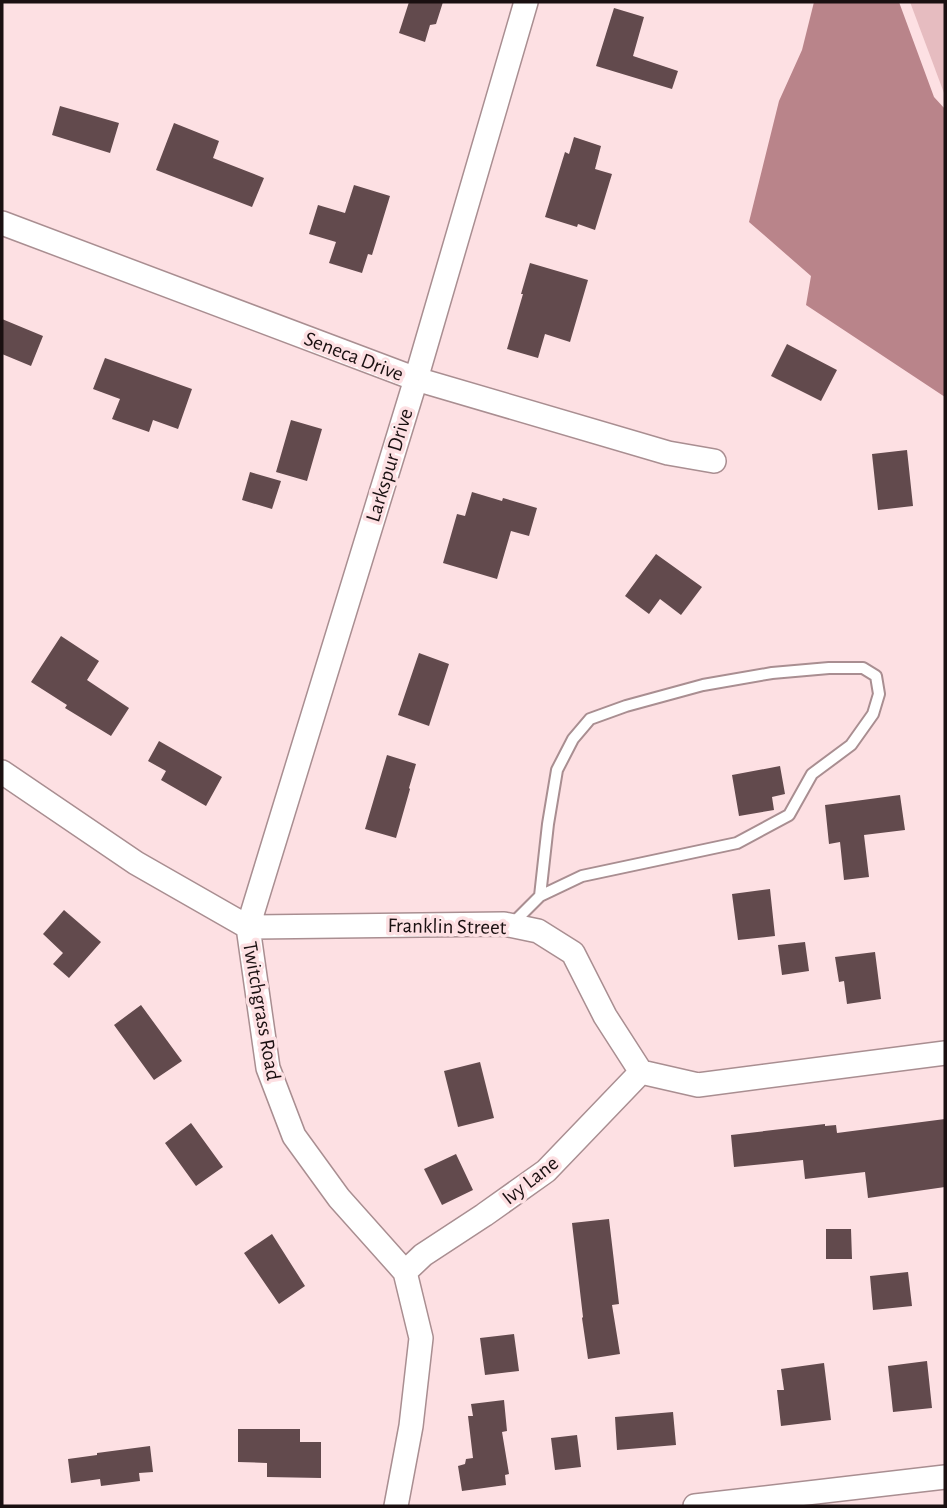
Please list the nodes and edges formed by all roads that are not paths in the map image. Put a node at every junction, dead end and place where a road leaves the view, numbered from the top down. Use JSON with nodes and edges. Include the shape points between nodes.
{"nodes":[{"id":1,"x":526,"y":2,"type":"edge"},
{"id":2,"x":2,"y":223,"type":"edge"},
{"id":3,"x":416,"y":379,"type":"junction"},
{"id":4,"x":714,"y":461,"type":"dead end"},
{"id":5,"x":2,"y":772,"type":"edge"},
{"id":6,"x":540,"y":896,"type":"junction"},
{"id":7,"x":511,"y":926,"type":"junction"},
{"id":8,"x":248,"y":927,"type":"junction"},
{"id":9,"x":945,"y":1053,"type":"edge"},
{"id":10,"x":641,"y":1072,"type":"junction"},
{"id":11,"x":405,"y":1272,"type":"junction"},
{"id":12,"x":945,"y":1477,"type":"edge"},
{"id":13,"x":396,"y":1506,"type":"edge"},
{"id":14,"x":695,"y":1506,"type":"edge"}],
"edges":[{"from":1,"to":3,"type":"street","name":"Larkspur Drive"},
{"from":2,"to":3,"type":"street","name":"Seneca Drive"},
{"from":3,"to":4,"type":"street","name":"Seneca Drive","via":[[668,453]]},
{"from":3,"to":8,"type":"street","name":"Larkspur Drive"},
{"from":5,"to":8,"type":"street","name":"Twitchgrass Road","via":[[136,863]]},
{"from":6,"to":6,"type":"lane","via":[[582,876],[737,843],[789,814],[812,774],[851,745],[873,714],[879,694],[876,676],[863,668],[772,673],[702,685],[590,719],[557,770]]},
{"from":6,"to":7,"type":"lane"},
{"from":7,"to":8,"type":"street","name":"Franklin Street"},
{"from":7,"to":10,"type":"street","name":"Franklin Street","via":[[538,931],[573,953]]},
{"from":8,"to":11,"type":"street","name":"Twitchgrass Road","via":[[268,1068],[294,1136],[339,1198]]},
{"from":9,"to":10,"type":"street","via":[[698,1085]]},
{"from":10,"to":11,"type":"street","name":"Ivy Lane","via":[[547,1171]]},
{"from":11,"to":13,"type":"street","name":"Twitchgrass Road","via":[[421,1338]]},
{"from":12,"to":14,"type":"street"}]}
